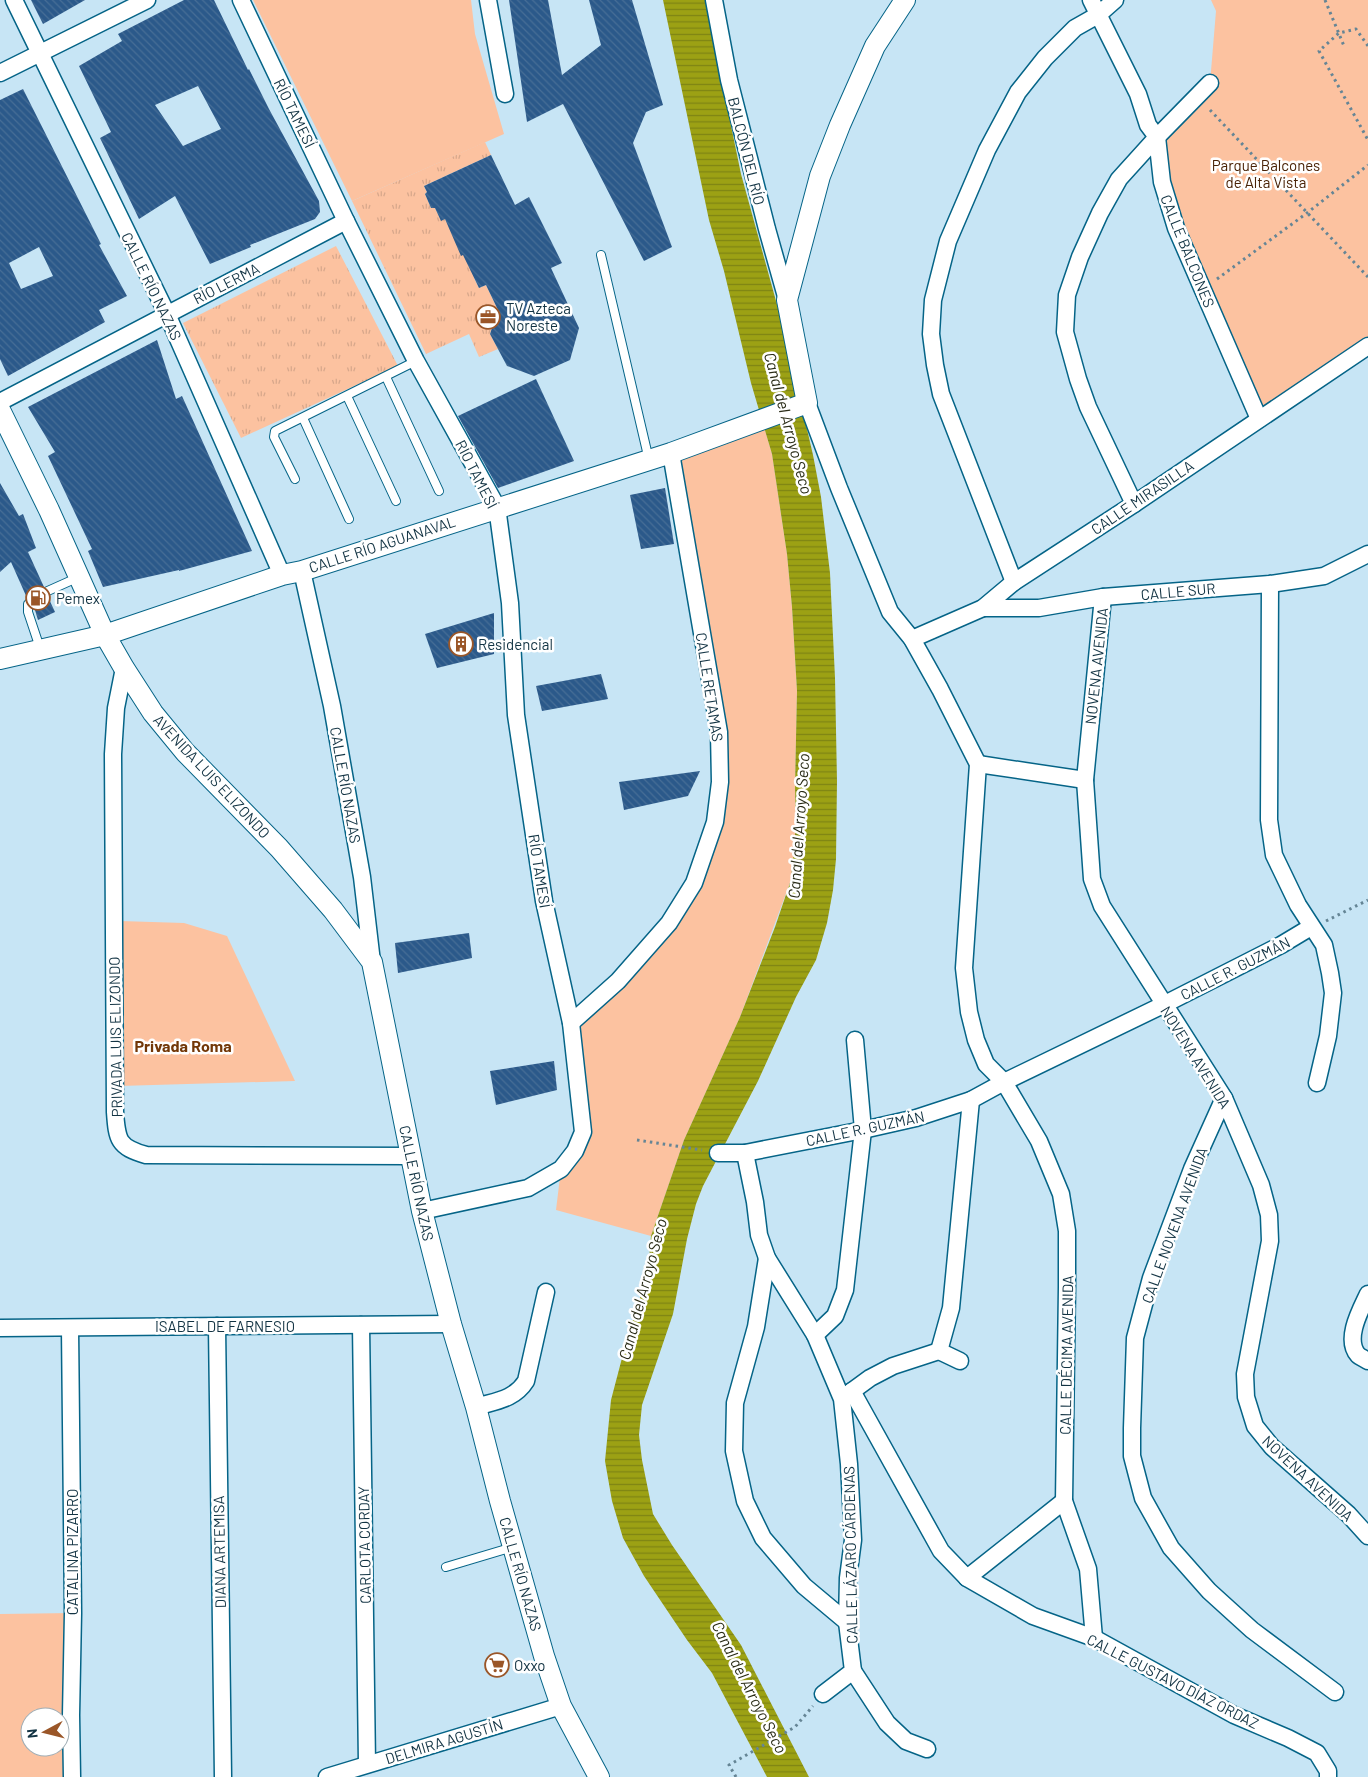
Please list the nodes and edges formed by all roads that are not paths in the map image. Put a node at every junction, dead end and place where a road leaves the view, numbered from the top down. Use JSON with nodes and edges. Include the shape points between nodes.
{"nodes":[{"id":1,"x":14,"y":0,"type":"edge"},
{"id":2,"x":147,"y":0,"type":"edge"},
{"id":3,"x":241,"y":0,"type":"edge"},
{"id":4,"x":488,"y":0,"type":"edge"},
{"id":5,"x":904,"y":0,"type":"edge"},
{"id":6,"x":1115,"y":0,"type":"edge"},
{"id":7,"x":718,"y":4,"type":"edge"},
{"id":8,"x":1095,"y":7,"type":"edge"},
{"id":9,"x":39,"y":54,"type":"junction"},
{"id":10,"x":0,"y":73,"type":"edge"},
{"id":11,"x":1210,"y":84,"type":"dead end"},
{"id":12,"x":505,"y":94,"type":"dead end"},
{"id":13,"x":1157,"y":137,"type":"junction"},
{"id":14,"x":346,"y":221,"type":"junction"},
{"id":15,"x":601,"y":255,"type":"dead end"},
{"id":16,"x":788,"y":300,"type":"junction"},
{"id":17,"x":167,"y":314,"type":"junction"},
{"id":18,"x":1368,"y":346,"type":"edge"},
{"id":19,"x":416,"y":361,"type":"junction"},
{"id":20,"x":386,"y":378,"type":"junction"},
{"id":21,"x":346,"y":396,"type":"junction"},
{"id":22,"x":0,"y":402,"type":"edge"},
{"id":23,"x":803,"y":404,"type":"junction"},
{"id":24,"x":0,"y":410,"type":"edge"},
{"id":25,"x":303,"y":418,"type":"junction"},
{"id":26,"x":1259,"y":419,"type":"junction"},
{"id":27,"x":671,"y":453,"type":"junction"},
{"id":28,"x":649,"y":460,"type":"junction"},
{"id":29,"x":295,"y":479,"type":"dead end"},
{"id":30,"x":439,"y":491,"type":"dead end"},
{"id":31,"x":396,"y":501,"type":"dead end"},
{"id":32,"x":1134,"y":504,"type":"junction"},
{"id":33,"x":497,"y":507,"type":"junction"},
{"id":34,"x":349,"y":519,"type":"dead end"},
{"id":35,"x":1368,"y":554,"type":"edge"},
{"id":36,"x":302,"y":571,"type":"junction"},
{"id":37,"x":282,"y":575,"type":"junction"},
{"id":38,"x":78,"y":577,"type":"junction"},
{"id":39,"x":1014,"y":582,"type":"junction"},
{"id":40,"x":1270,"y":584,"type":"junction"},
{"id":41,"x":1103,"y":597,"type":"junction"},
{"id":42,"x":983,"y":608,"type":"junction"},
{"id":43,"x":106,"y":635,"type":"junction"},
{"id":44,"x":912,"y":639,"type":"junction"},
{"id":45,"x":41,"y":650,"type":"junction"},
{"id":46,"x":0,"y":659,"type":"edge"},
{"id":47,"x":124,"y":668,"type":"junction"},
{"id":48,"x":978,"y":764,"type":"junction"},
{"id":49,"x":1085,"y":780,"type":"junction"},
{"id":50,"x":1311,"y":927,"type":"junction"},
{"id":51,"x":372,"y":962,"type":"junction"},
{"id":52,"x":1163,"y":1005,"type":"junction"},
{"id":53,"x":571,"y":1023,"type":"junction"},
{"id":54,"x":855,"y":1040,"type":"dead end"},
{"id":55,"x":1004,"y":1082,"type":"junction"},
{"id":56,"x":1317,"y":1083,"type":"dead end"},
{"id":57,"x":1224,"y":1098,"type":"junction"},
{"id":58,"x":971,"y":1100,"type":"junction"},
{"id":59,"x":863,"y":1130,"type":"junction"},
{"id":60,"x":718,"y":1152,"type":"road end"},
{"id":61,"x":745,"y":1153,"type":"junction"},
{"id":62,"x":410,"y":1156,"type":"junction"},
{"id":63,"x":422,"y":1211,"type":"junction"},
{"id":64,"x":768,"y":1258,"type":"junction"},
{"id":65,"x":546,"y":1292,"type":"dead end"},
{"id":66,"x":1368,"y":1294,"type":"edge"},
{"id":67,"x":451,"y":1324,"type":"junction"},
{"id":68,"x":361,"y":1325,"type":"junction"},
{"id":69,"x":217,"y":1326,"type":"junction"},
{"id":70,"x":0,"y":1328,"type":"edge"},
{"id":71,"x":70,"y":1328,"type":"junction"},
{"id":72,"x":815,"y":1335,"type":"junction"},
{"id":73,"x":939,"y":1351,"type":"junction"},
{"id":74,"x":960,"y":1361,"type":"dead end"},
{"id":75,"x":1368,"y":1361,"type":"edge"},
{"id":76,"x":847,"y":1395,"type":"junction"},
{"id":77,"x":476,"y":1406,"type":"junction"},
{"id":78,"x":1064,"y":1502,"type":"junction"},
{"id":79,"x":1368,"y":1535,"type":"edge"},
{"id":80,"x":513,"y":1547,"type":"junction"},
{"id":81,"x":446,"y":1567,"type":"dead end"},
{"id":82,"x":967,"y":1578,"type":"junction"},
{"id":83,"x":847,"y":1622,"type":"junction"},
{"id":84,"x":1094,"y":1638,"type":"junction"},
{"id":85,"x":853,"y":1671,"type":"junction"},
{"id":86,"x":1334,"y":1692,"type":"dead end"},
{"id":87,"x":823,"y":1694,"type":"road end"},
{"id":88,"x":561,"y":1706,"type":"junction"},
{"id":89,"x":927,"y":1749,"type":"dead end"},
{"id":90,"x":367,"y":1764,"type":"junction"},
{"id":91,"x":1328,"y":1774,"type":"edge"},
{"id":92,"x":72,"y":1777,"type":"edge"},
{"id":93,"x":222,"y":1777,"type":"edge"},
{"id":94,"x":327,"y":1777,"type":"edge"},
{"id":95,"x":599,"y":1777,"type":"edge"}],
"edges":[{"from":1,"to":9,"type":"street","name":"CALLE RÍO NAZAS"},
{"from":2,"to":9,"type":"street"},
{"from":3,"to":14,"type":"street","name":"RÍO TAMESÍ"},
{"from":4,"to":12,"type":"street"},
{"from":5,"to":16,"type":"street","via":[[875,46],[820,176]]},
{"from":6,"to":8,"type":"street"},
{"from":7,"to":16,"type":"street","name":"BALCÓN DEL RÍO","via":[[729,80]]},
{"from":8,"to":13,"type":"street","name":"CALLE BALCONES","via":[[1138,94],[1148,125]]},
{"from":8,"to":39,"type":"street","via":[[1045,58],[1018,92],[987,150],[948,241],[933,300],[931,334],[941,394]]},
{"from":9,"to":10,"type":"street"},
{"from":9,"to":17,"type":"street","name":"CALLE RÍO NAZAS"},
{"from":11,"to":13,"type":"street"},
{"from":13,"to":26,"type":"street","name":"CALLE BALCONES","via":[[1159,170],[1176,228]]},
{"from":13,"to":32,"type":"street","via":[[1119,179],[1080,257],[1067,295],[1066,332],[1078,379]]},
{"from":14,"to":17,"type":"street","name":"RÍO LERMA"},
{"from":14,"to":19,"type":"street","name":"RÍO TAMESÍ"},
{"from":15,"to":28,"type":"lane"},
{"from":16,"to":23,"type":"street"},
{"from":17,"to":22,"type":"street","name":"RÍO LERMA"},
{"from":17,"to":37,"type":"street","name":"CALLE RÍO NAZAS"},
{"from":18,"to":26,"type":"street","name":"CALLE MIRASILLA"},
{"from":19,"to":20,"type":"lane"},
{"from":19,"to":33,"type":"street","name":"RÍO TAMESÍ"},
{"from":20,"to":21,"type":"lane"},
{"from":20,"to":30,"type":"lane"},
{"from":21,"to":25,"type":"lane"},
{"from":21,"to":31,"type":"lane"},
{"from":23,"to":27,"type":"street","name":"CALLE RÍO AGUANAVAL"},
{"from":23,"to":44,"type":"street","via":[[890,612]]},
{"from":24,"to":38,"type":"street","name":"AVENIDA LUIS ELIZONDO"},
{"from":25,"to":29,"type":"lane","via":[[274,433]]},
{"from":25,"to":34,"type":"lane"},
{"from":26,"to":32,"type":"street","name":"CALLE MIRASILLA"},
{"from":27,"to":28,"type":"street","name":"CALLE RÍO AGUANAVAL"},
{"from":27,"to":53,"type":"street","name":"CALLE RETAMAS","via":[[719,732],[720,782],[715,822],[694,883],[669,923],[618,981]]},
{"from":28,"to":33,"type":"street","name":"CALLE RÍO AGUANAVAL"},
{"from":32,"to":39,"type":"street","name":"CALLE MIRASILLA"},
{"from":33,"to":36,"type":"street","name":"CALLE RÍO AGUANAVAL"},
{"from":33,"to":53,"type":"street","name":"RÍO TAMESÍ","via":[[510,603],[516,715],[522,758],[544,901]]},
{"from":35,"to":40,"type":"street","name":"CALLE SUR","via":[[1324,576]]},
{"from":36,"to":37,"type":"street","name":"CALLE RÍO AGUANAVAL"},
{"from":36,"to":51,"type":"street","name":"CALLE RÍO NAZAS","via":[[332,706],[362,877]]},
{"from":37,"to":43,"type":"street","name":"CALLE RÍO AGUANAVAL"},
{"from":38,"to":43,"type":"street","name":"AVENIDA LUIS ELIZONDO"},
{"from":38,"to":45,"type":"lane","via":[[41,594],[28,604]]},
{"from":39,"to":42,"type":"street","name":"CALLE MIRASILLA"},
{"from":40,"to":41,"type":"street","name":"CALLE SUR"},
{"from":40,"to":50,"type":"street","via":[[1269,820],[1274,855]]},
{"from":41,"to":42,"type":"street","name":"CALLE SUR","via":[[1039,608]]},
{"from":41,"to":49,"type":"street","name":"NOVENA AVENIDA"},
{"from":42,"to":44,"type":"street","name":"CALLE MIRASILLA"},
{"from":43,"to":45,"type":"street","name":"CALLE RÍO AGUANAVAL"},
{"from":43,"to":47,"type":"street","name":"AVENIDA LUIS ELIZONDO"},
{"from":44,"to":48,"type":"street"},
{"from":45,"to":46,"type":"street","name":"CALLE RÍO AGUANAVAL"},
{"from":47,"to":51,"type":"street","name":"AVENIDA LUIS ELIZONDO","via":[[153,713],[185,752],[279,848],[333,910]]},
{"from":47,"to":62,"type":"street","name":"PRIVADA LUIS ELIZONDO","via":[[116,708],[113,754],[117,1135],[128,1150],[146,1155]]},
{"from":48,"to":49,"type":"street"},
{"from":48,"to":55,"type":"street","name":"CALLE DÉCIMA AVENIDA","via":[[964,968],[976,1040],[986,1064]]},
{"from":49,"to":52,"type":"street","name":"NOVENA AVENIDA","via":[[1092,879],[1102,906]]},
{"from":50,"to":52,"type":"street","name":"CALLE R. GUZMÁN"},
{"from":50,"to":56,"type":"street","via":[[1324,945],[1334,993]]},
{"from":51,"to":62,"type":"street","name":"CALLE RÍO NAZAS"},
{"from":52,"to":55,"type":"street","name":"CALLE R. GUZMÁN"},
{"from":52,"to":57,"type":"street","name":"NOVENA AVENIDA"},
{"from":53,"to":63,"type":"street","name":"RÍO TAMESÍ","via":[[583,1132],[575,1152],[561,1169],[528,1188]]},
{"from":54,"to":59,"type":"street"},
{"from":55,"to":58,"type":"street","name":"CALLE R. GUZMÁN"},
{"from":55,"to":78,"type":"street","name":"CALLE DÉCIMA AVENIDA","via":[[1039,1142],[1063,1203],[1067,1231]]},
{"from":57,"to":79,"type":"street","name":"NOVENA AVENIDA","via":[[1261,1185],[1269,1215],[1270,1241],[1245,1374],[1246,1398],[1255,1426],[1272,1448]]},
{"from":57,"to":86,"type":"street","name":"CALLE NOVENA AVENIDA","via":[[1192,1169],[1151,1278],[1135,1338],[1132,1456],[1142,1498],[1171,1548],[1208,1591],[1252,1630]]},
{"from":58,"to":59,"type":"street","name":"CALLE R. GUZMÁN","via":[[916,1118]]},
{"from":58,"to":73,"type":"street","via":[[951,1308]]},
{"from":59,"to":61,"type":"street","name":"CALLE R. GUZMÁN"},
{"from":59,"to":72,"type":"street","via":[[845,1290],[835,1316]]},
{"from":60,"to":61,"type":"street","name":"CALLE R. GUZMÁN"},
{"from":61,"to":64,"type":"street","name":"CALLE LÁZARO CÁRDENAS","via":[[759,1235]]},
{"from":62,"to":63,"type":"street","name":"CALLE RÍO NAZAS"},
{"from":63,"to":67,"type":"street","name":"CALLE RÍO NAZAS"},
{"from":64,"to":72,"type":"street","name":"CALLE LÁZARO CÁRDENAS"},
{"from":64,"to":83,"type":"street","via":[[756,1327],[735,1403],[734,1451],[745,1501],[763,1538],[804,1586]]},
{"from":65,"to":77,"type":"street","via":[[526,1381],[512,1396]]},
{"from":66,"to":75,"type":"street","via":[[1356,1319],[1352,1341],[1357,1354]]},
{"from":67,"to":68,"type":"street","name":"ISABEL DE FARNESIO"},
{"from":67,"to":77,"type":"street","name":"CALLE RÍO NAZAS"},
{"from":68,"to":69,"type":"street","name":"ISABEL DE FARNESIO"},
{"from":68,"to":90,"type":"street","name":"CARLOTA CORDAY"},
{"from":69,"to":71,"type":"street","name":"ISABEL DE FARNESIO"},
{"from":69,"to":93,"type":"street","name":"DIANA ARTEMISA"},
{"from":70,"to":71,"type":"street","name":"ISABEL DE FARNESIO"},
{"from":71,"to":92,"type":"street","name":"CATALINA PIZARRO"},
{"from":72,"to":76,"type":"street","name":"CALLE LÁZARO CÁRDENAS"},
{"from":73,"to":74,"type":"street"},
{"from":73,"to":76,"type":"street","via":[[893,1366]]},
{"from":76,"to":82,"type":"street","name":"CALLE GUSTAVO DÍAZ ORDAZ","via":[[941,1551]]},
{"from":76,"to":83,"type":"street","name":"CALLE LÁZARO CÁRDENAS","via":[[853,1540]]},
{"from":77,"to":80,"type":"street","name":"CALLE RÍO NAZAS"},
{"from":78,"to":82,"type":"street"},
{"from":78,"to":84,"type":"street","name":"CALLE DÉCIMA AVENIDA","via":[[1088,1569]]},
{"from":80,"to":81,"type":"lane"},
{"from":80,"to":88,"type":"street","name":"CALLE RÍO NAZAS"},
{"from":82,"to":84,"type":"street","name":"CALLE GUSTAVO DÍAZ ORDAZ","via":[[1033,1616]]},
{"from":83,"to":85,"type":"street","name":"CALLE LÁZARO CÁRDENAS"},
{"from":84,"to":91,"type":"street","name":"CALLE GUSTAVO DÍAZ ORDAZ","via":[[1234,1715],[1317,1753]]},
{"from":85,"to":87,"type":"street"},
{"from":85,"to":89,"type":"street","via":[[887,1723],[906,1741]]},
{"from":88,"to":90,"type":"street","name":"DELMIRA AGUSTÍN"},
{"from":88,"to":95,"type":"street","name":"CALLE RÍO NAZAS"},
{"from":90,"to":94,"type":"street","name":"DELMIRA AGUSTÍN"}]}
